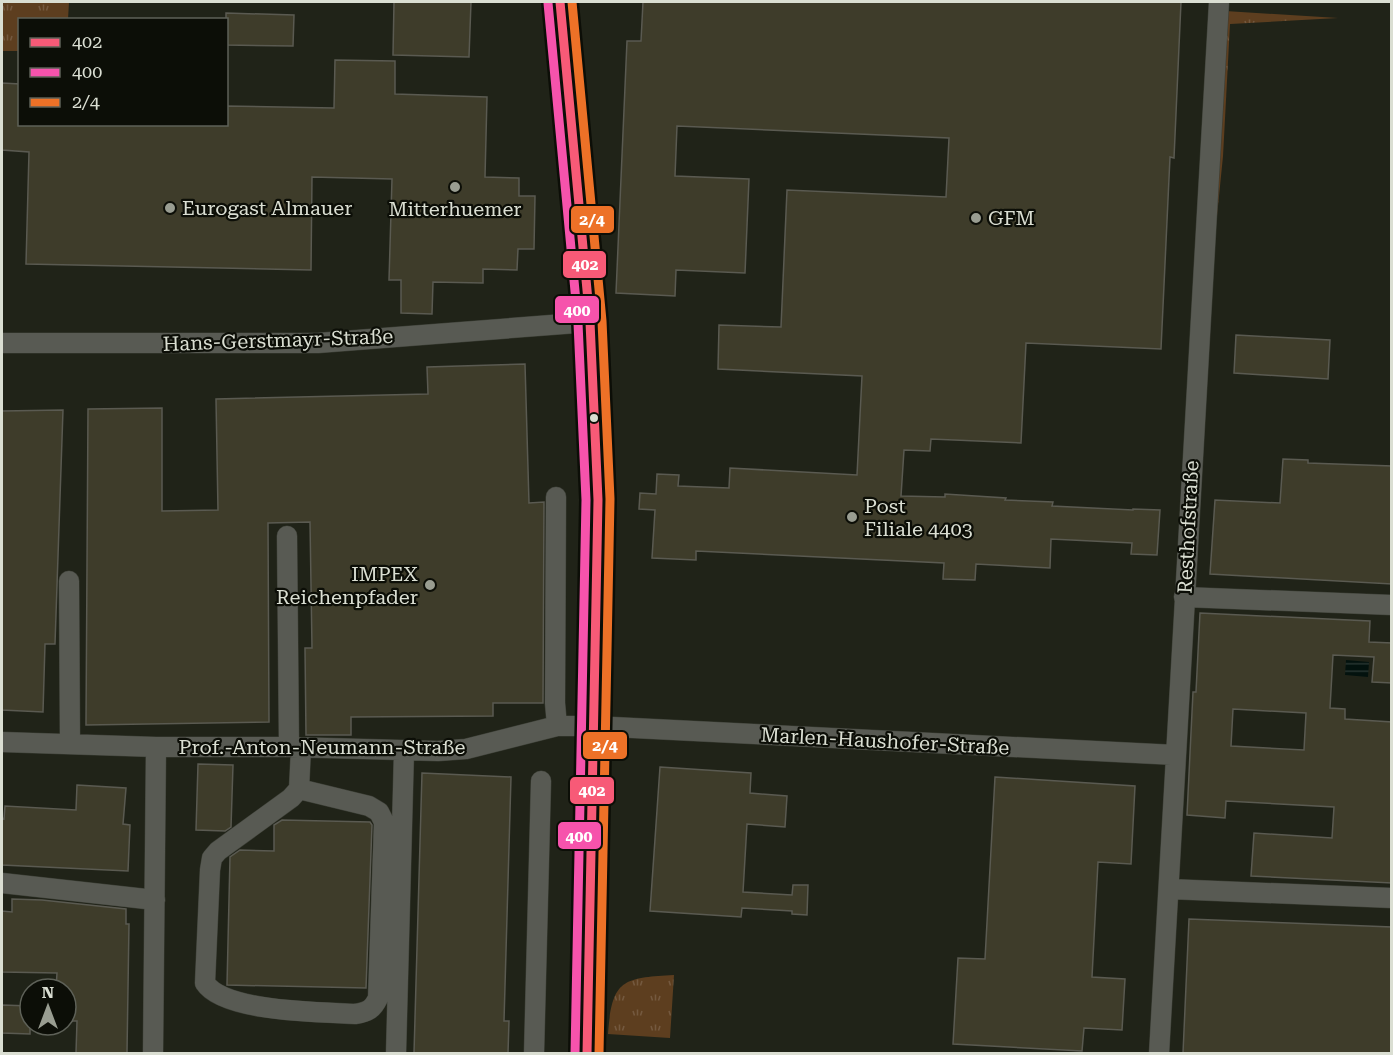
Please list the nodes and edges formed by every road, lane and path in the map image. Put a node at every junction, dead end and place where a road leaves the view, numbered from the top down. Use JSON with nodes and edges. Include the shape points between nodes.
{"nodes":[{"id":1,"x":560,"y":2,"type":"edge"},
{"id":2,"x":1219,"y":2,"type":"edge"},
{"id":3,"x":590,"y":322,"type":"junction"},
{"id":4,"x":2,"y":343,"type":"edge"},
{"id":5,"x":556,"y":497,"type":"dead end"},
{"id":6,"x":287,"y":536,"type":"dead end"},
{"id":7,"x":69,"y":581,"type":"dead end"},
{"id":8,"x":1184,"y":597,"type":"junction"},
{"id":9,"x":1392,"y":605,"type":"edge"},
{"id":10,"x":557,"y":726,"type":"junction"},
{"id":11,"x":593,"y":726,"type":"junction"},
{"id":12,"x":2,"y":742,"type":"edge"},
{"id":13,"x":70,"y":744,"type":"junction"},
{"id":14,"x":156,"y":747,"type":"junction"},
{"id":15,"x":295,"y":748,"type":"junction"},
{"id":16,"x":404,"y":751,"type":"junction"},
{"id":17,"x":1176,"y":755,"type":"junction"},
{"id":18,"x":541,"y":781,"type":"dead end"},
{"id":19,"x":299,"y":789,"type":"junction"},
{"id":20,"x":2,"y":884,"type":"edge"},
{"id":21,"x":1169,"y":889,"type":"junction"},
{"id":22,"x":1392,"y":898,"type":"edge"},
{"id":23,"x":156,"y":900,"type":"junction"},
{"id":24,"x":153,"y":1053,"type":"edge"},
{"id":25,"x":396,"y":1053,"type":"edge"},
{"id":26,"x":534,"y":1053,"type":"edge"},
{"id":27,"x":585,"y":1053,"type":"edge"},
{"id":28,"x":1159,"y":1053,"type":"edge"}],
"edges":[{"from":1,"to":3,"type":"main road"},
{"from":2,"to":8,"type":"street","name":"Resthofstraße"},
{"from":3,"to":4,"type":"street","name":"Hans-Gerstmayr-Straße","via":[[318,343]]},
{"from":3,"to":11,"type":"main road","via":[[598,539]]},
{"from":5,"to":10,"type":"street"},
{"from":6,"to":15,"type":"street"},
{"from":7,"to":13,"type":"street"},
{"from":8,"to":9,"type":"street"},
{"from":8,"to":17,"type":"street","name":"Resthofstraße"},
{"from":10,"to":11,"type":"street","name":"Prof.-Anton-Neumann-Straße"},
{"from":10,"to":16,"type":"street","name":"Prof.-Anton-Neumann-Straße","via":[[466,749]]},
{"from":11,"to":17,"type":"street","name":"Marlen-Haushofer-Straße"},
{"from":11,"to":27,"type":"main road"},
{"from":12,"to":13,"type":"street","name":"Prof.-Anton-Neumann-Straße"},
{"from":13,"to":14,"type":"street","name":"Prof.-Anton-Neumann-Straße"},
{"from":14,"to":15,"type":"street","name":"Prof.-Anton-Neumann-Straße"},
{"from":14,"to":23,"type":"street","name":"Prof.-Anton-Neumann-Straße"},
{"from":15,"to":16,"type":"street","name":"Prof.-Anton-Neumann-Straße"},
{"from":15,"to":19,"type":"street"},
{"from":16,"to":25,"type":"street"},
{"from":17,"to":21,"type":"street","name":"Resthofstraße"},
{"from":18,"to":26,"type":"street"},
{"from":19,"to":19,"type":"street","via":[[212,858],[205,983],[230,1000],[251,1005],[366,1012],[378,998],[384,822],[379,812],[369,806]]},
{"from":20,"to":23,"type":"street"},
{"from":21,"to":22,"type":"street"},
{"from":21,"to":28,"type":"street","name":"Resthofstraße"},
{"from":23,"to":24,"type":"street","name":"Prof.-Anton-Neumann-Straße"}]}
